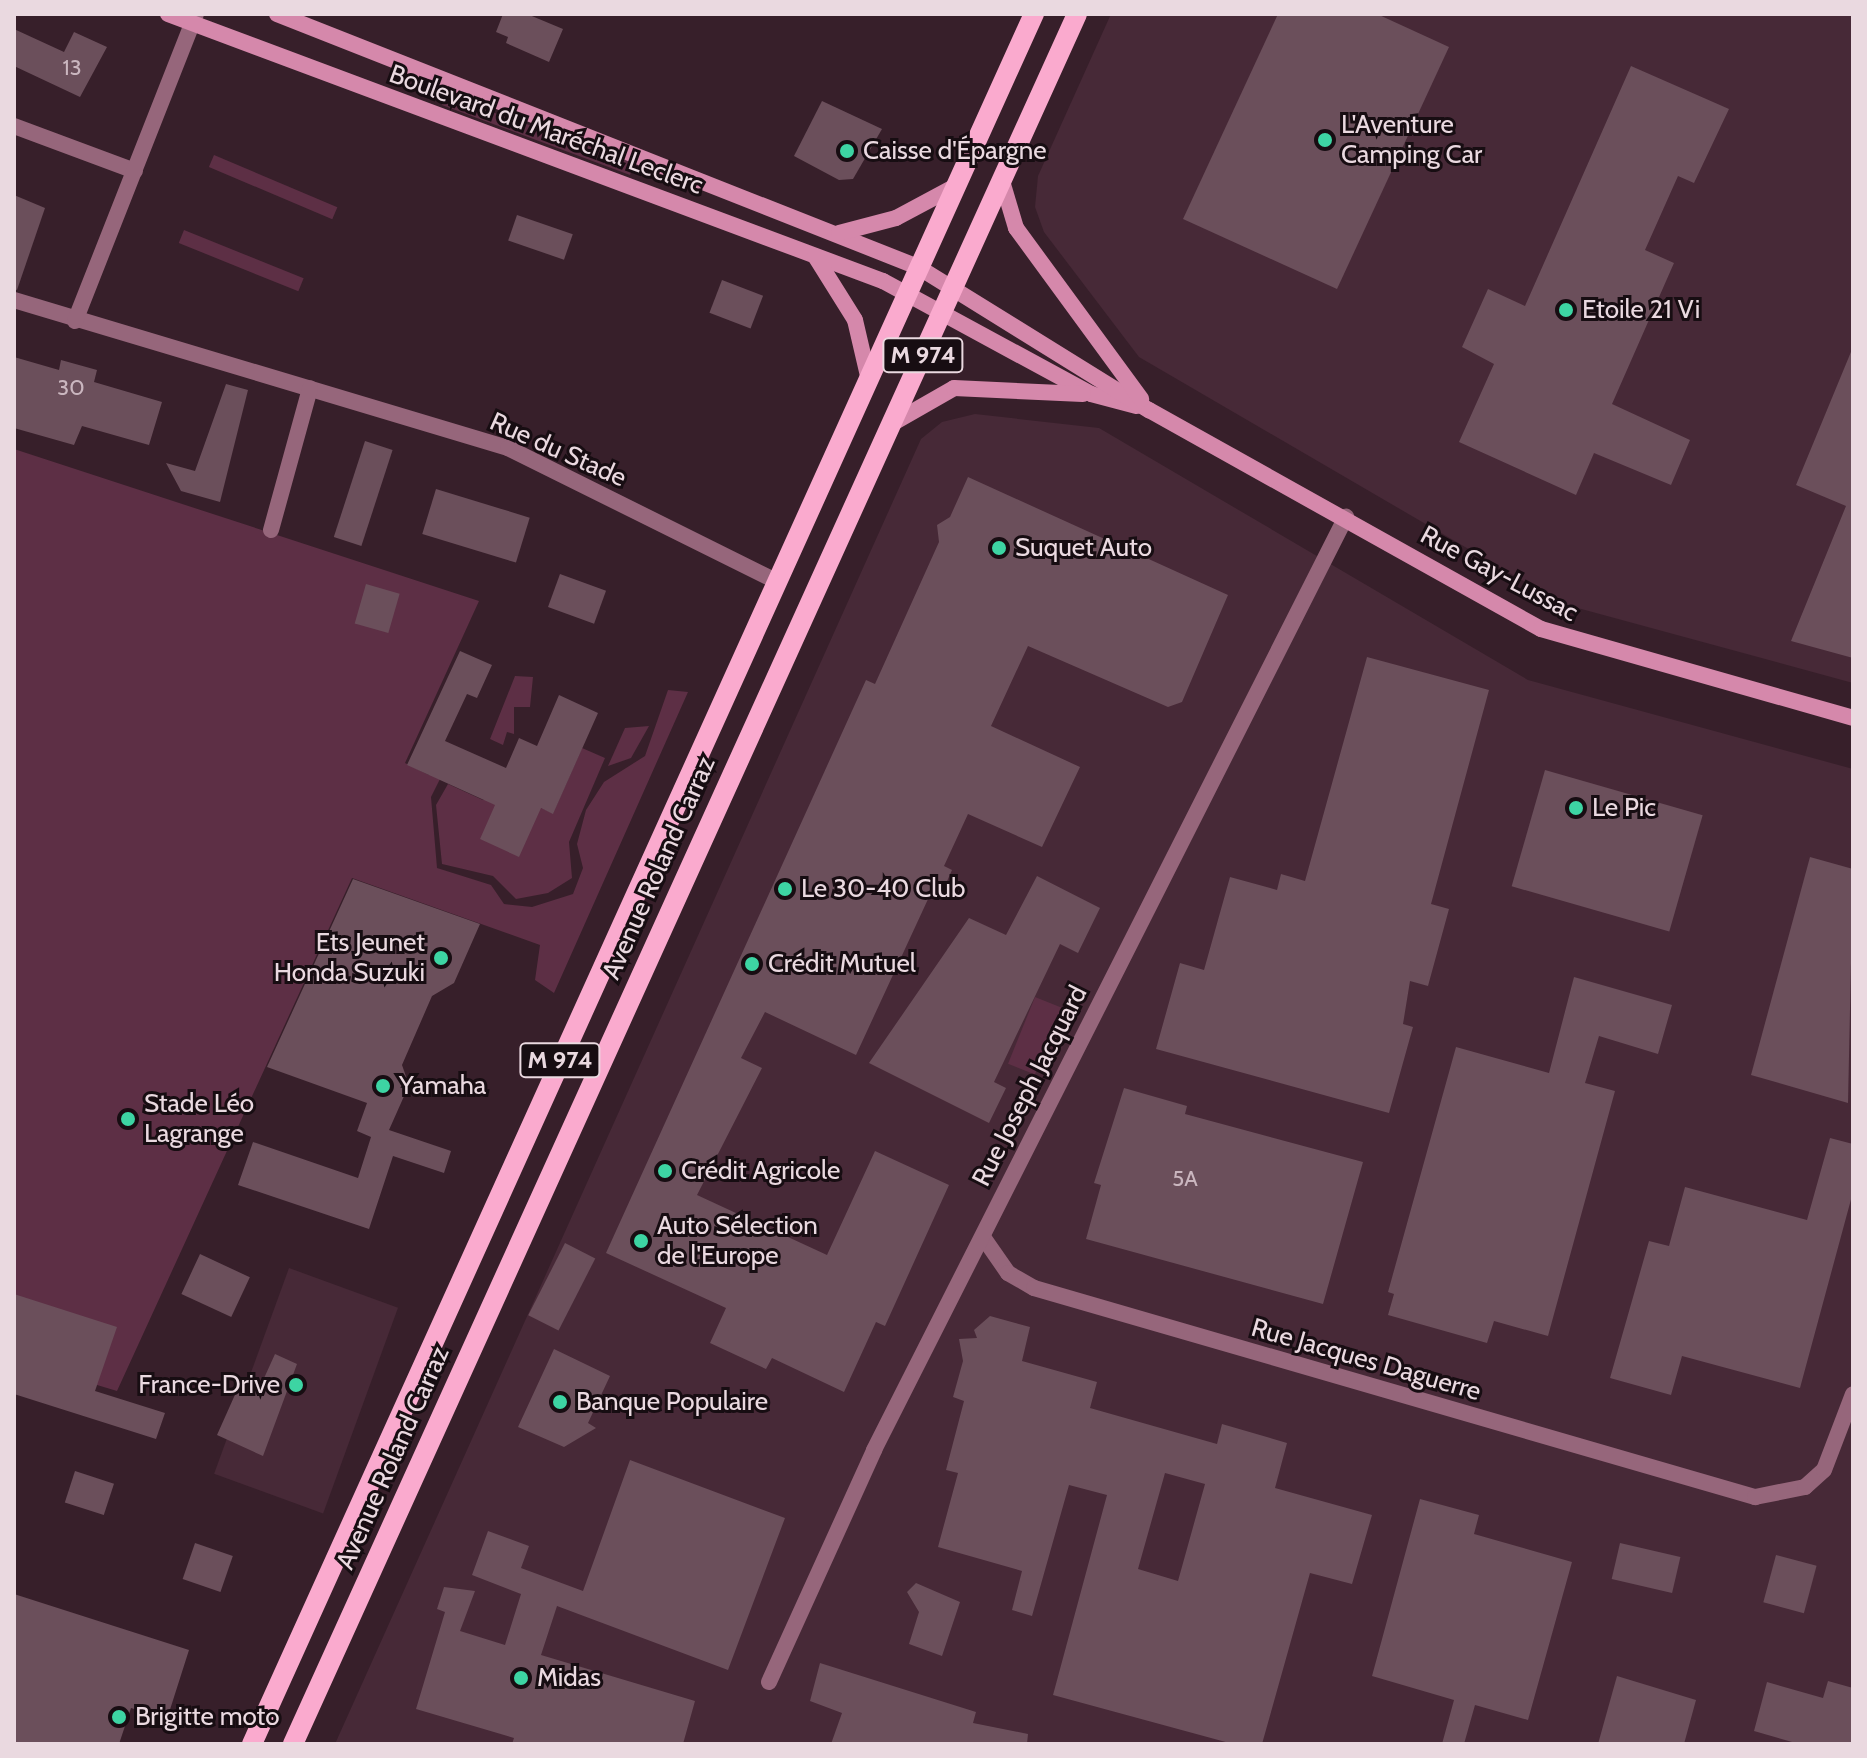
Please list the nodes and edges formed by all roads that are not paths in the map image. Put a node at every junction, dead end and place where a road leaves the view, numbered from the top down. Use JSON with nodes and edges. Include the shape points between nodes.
{"nodes":[{"id":1,"x":168,"y":14,"type":"edge"},
{"id":2,"x":277,"y":14,"type":"edge"},
{"id":3,"x":1034,"y":14,"type":"edge"},
{"id":4,"x":1077,"y":14,"type":"edge"},
{"id":5,"x":195,"y":20,"type":"edge"},
{"id":6,"x":14,"y":126,"type":"edge"},
{"id":7,"x":135,"y":171,"type":"junction"},
{"id":8,"x":1002,"y":181,"type":"junction"},
{"id":9,"x":954,"y":187,"type":"junction"},
{"id":10,"x":837,"y":233,"type":"junction"},
{"id":11,"x":814,"y":254,"type":"junction"},
{"id":12,"x":918,"y":267,"type":"junction"},
{"id":13,"x":955,"y":286,"type":"junction"},
{"id":14,"x":907,"y":292,"type":"junction"},
{"id":15,"x":14,"y":300,"type":"edge"},
{"id":16,"x":943,"y":312,"type":"junction"},
{"id":17,"x":75,"y":321,"type":"junction"},
{"id":18,"x":868,"y":376,"type":"junction"},
{"id":19,"x":310,"y":388,"type":"junction"},
{"id":20,"x":1091,"y":394,"type":"junction"},
{"id":21,"x":1149,"y":410,"type":"junction"},
{"id":22,"x":891,"y":424,"type":"junction"},
{"id":23,"x":1346,"y":517,"type":"junction"},
{"id":24,"x":271,"y":530,"type":"dead end"},
{"id":25,"x":776,"y":581,"type":"junction"},
{"id":26,"x":1853,"y":718,"type":"edge"},
{"id":27,"x":983,"y":1237,"type":"junction"},
{"id":28,"x":1853,"y":1394,"type":"edge"},
{"id":29,"x":769,"y":1682,"type":"dead end"},
{"id":30,"x":252,"y":1744,"type":"edge"},
{"id":31,"x":293,"y":1744,"type":"edge"}],
"edges":[{"from":1,"to":5,"type":"main road","name":"Boulevard du Maréchal Leclerc"},
{"from":2,"to":10,"type":"main road","name":"Boulevard du Maréchal Leclerc"},
{"from":3,"to":9,"type":"main road","name":"Avenue Roland Carraz"},
{"from":4,"to":8,"type":"main road","name":"Avenue Roland Carraz","number":"M 974"},
{"from":5,"to":7,"type":"street"},
{"from":5,"to":11,"type":"main road","name":"Boulevard du Maréchal Leclerc"},
{"from":6,"to":7,"type":"street"},
{"from":7,"to":17,"type":"street"},
{"from":8,"to":13,"type":"main road","name":"Avenue Roland Carraz","number":"M 974"},
{"from":8,"to":21,"type":"main road","via":[[1016,228]]},
{"from":9,"to":10,"type":"main road","via":[[896,218]]},
{"from":9,"to":12,"type":"main road","name":"Avenue Roland Carraz"},
{"from":10,"to":12,"type":"main road","name":"Boulevard du Maréchal Leclerc"},
{"from":11,"to":14,"type":"main road","name":"Boulevard du Maréchal Leclerc"},
{"from":11,"to":18,"type":"main road","via":[[855,320]]},
{"from":12,"to":13,"type":"main road","name":"Rue Gay-Lussac"},
{"from":12,"to":14,"type":"main road","name":"Avenue Roland Carraz"},
{"from":13,"to":16,"type":"main road","name":"Avenue Roland Carraz","number":"M 974"},
{"from":13,"to":21,"type":"main road","name":"Rue Gay-Lussac"},
{"from":14,"to":16,"type":"main road","name":"Boulevard du Maréchal Leclerc"},
{"from":14,"to":18,"type":"main road","name":"Avenue Roland Carraz","number":"M 974"},
{"from":15,"to":17,"type":"street","name":"Rue du Stade"},
{"from":16,"to":20,"type":"main road","name":"Rue Gay-Lussac"},
{"from":16,"to":22,"type":"main road","name":"Avenue Roland Carraz","number":"M 974"},
{"from":17,"to":19,"type":"street","name":"Rue du Stade"},
{"from":18,"to":25,"type":"main road","name":"Avenue Roland Carraz","number":"M 974"},
{"from":19,"to":24,"type":"street"},
{"from":19,"to":25,"type":"street","name":"Rue du Stade","via":[[508,448]]},
{"from":20,"to":21,"type":"main road","name":"Rue Gay-Lussac"},
{"from":20,"to":22,"type":"main road","via":[[954,388]]},
{"from":21,"to":23,"type":"main road","name":"Rue Gay-Lussac"},
{"from":22,"to":31,"type":"main road","name":"Avenue Roland Carraz","number":"M 974"},
{"from":23,"to":26,"type":"main road","name":"Rue Gay-Lussac","via":[[1563,638]]},
{"from":23,"to":27,"type":"street","name":"Rue Joseph Jacquard"},
{"from":25,"to":30,"type":"main road","name":"Avenue Roland Carraz","number":"M 974"},
{"from":27,"to":28,"type":"street","name":"Rue Jacques Daguerre","via":[[1008,1273],[1034,1288],[1755,1497],[1805,1487],[1824,1470]]},
{"from":27,"to":29,"type":"street","name":"Rue Joseph Jacquard","via":[[874,1450]]}]}
